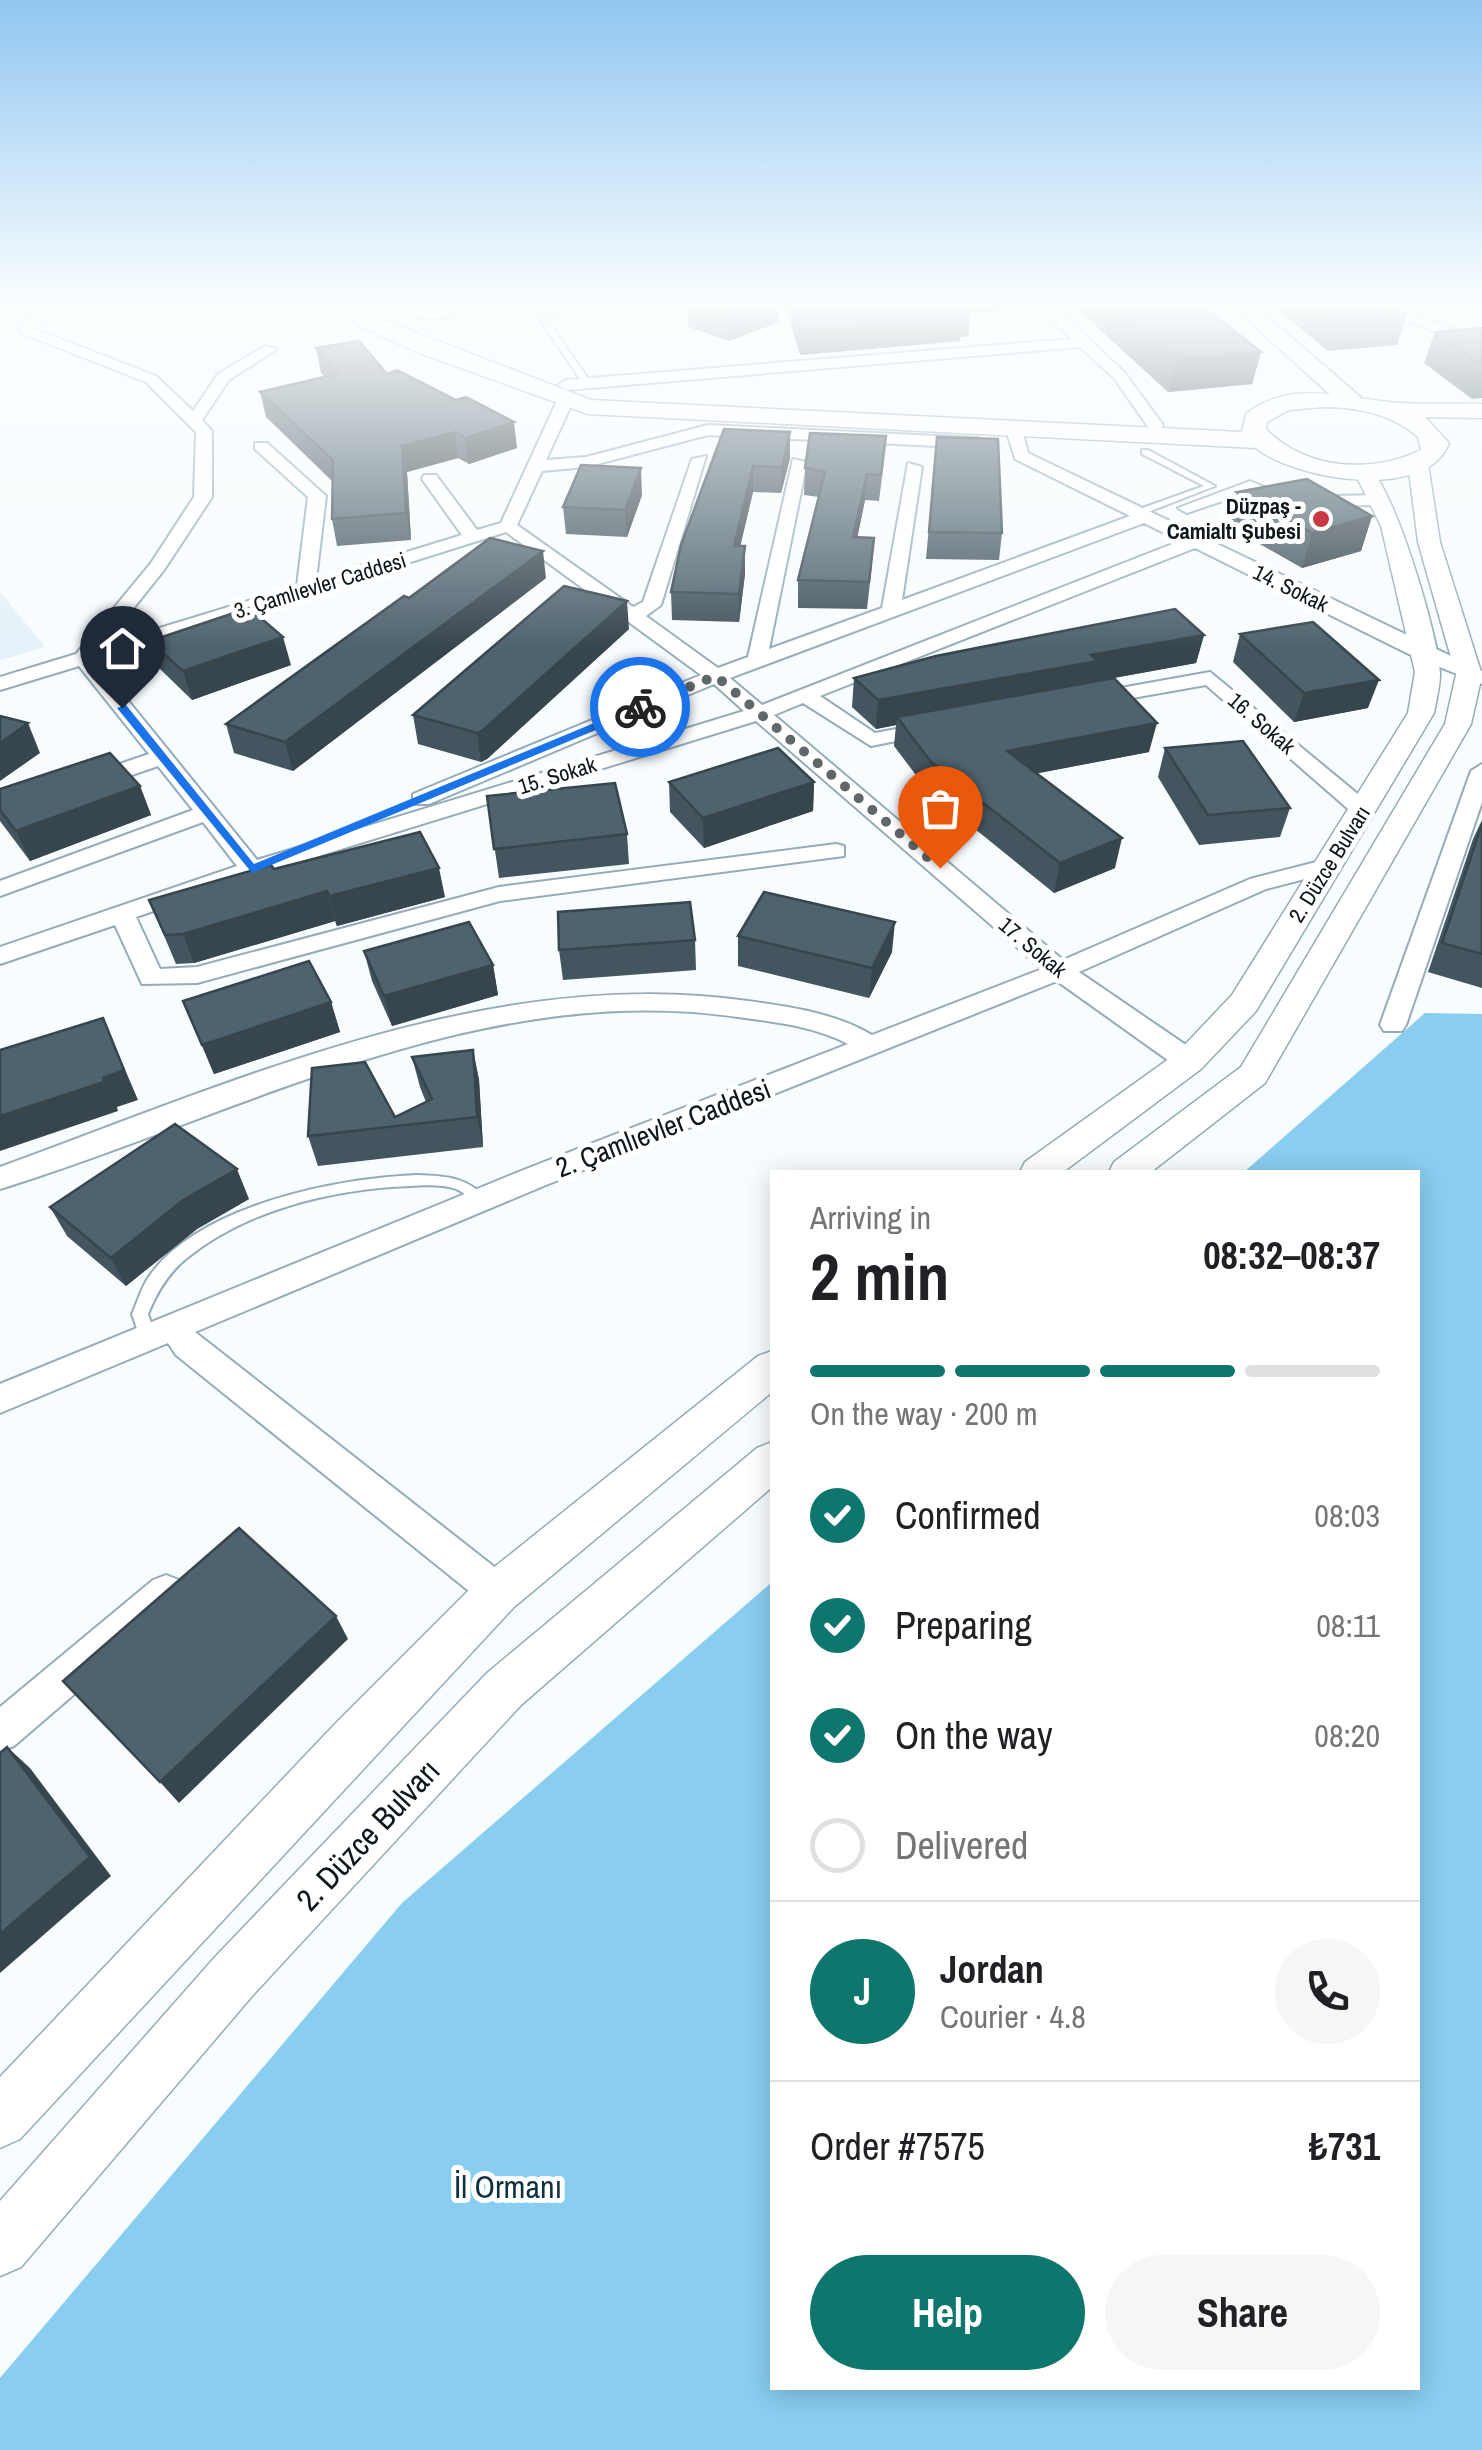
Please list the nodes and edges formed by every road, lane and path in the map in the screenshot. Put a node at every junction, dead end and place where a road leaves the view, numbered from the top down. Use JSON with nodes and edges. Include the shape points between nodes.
{"nodes":[{"id":1,"x":557,"y":420,"type":"edge"},
{"id":2,"x":770,"y":420,"type":"edge"},
{"id":3,"x":1037,"y":420,"type":"edge"},
{"id":4,"x":1151,"y":420,"type":"edge"},
{"id":5,"x":1255,"y":420,"type":"edge"},
{"id":6,"x":1409,"y":420,"type":"edge"},
{"id":7,"x":194,"y":422,"type":"edge"},
{"id":8,"x":1155,"y":426,"type":"junction"},
{"id":9,"x":1257,"y":435,"type":"junction"},
{"id":10,"x":1482,"y":435,"type":"edge"},
{"id":11,"x":1016,"y":437,"type":"junction"},
{"id":12,"x":261,"y":446,"type":"dead end"},
{"id":13,"x":1145,"y":452,"type":"dead end"},
{"id":14,"x":1427,"y":453,"type":"junction"},
{"id":15,"x":700,"y":460,"type":"dead end"},
{"id":16,"x":800,"y":462,"type":"dead end"},
{"id":17,"x":536,"y":466,"type":"junction"},
{"id":18,"x":914,"y":468,"type":"dead end"},
{"id":19,"x":1364,"y":472,"type":"junction"},
{"id":20,"x":430,"y":479,"type":"dead end"},
{"id":21,"x":1379,"y":500,"type":"junction"},
{"id":22,"x":1187,"y":508,"type":"dead end"},
{"id":23,"x":1144,"y":514,"type":"junction"},
{"id":24,"x":514,"y":531,"type":"junction"},
{"id":25,"x":473,"y":537,"type":"junction"},
{"id":26,"x":1197,"y":542,"type":"junction"},
{"id":27,"x":491,"y":553,"type":"edge"},
{"id":28,"x":306,"y":589,"type":"junction"},
{"id":29,"x":891,"y":611,"type":"junction"},
{"id":30,"x":632,"y":616,"type":"junction"},
{"id":31,"x":1424,"y":654,"type":"junction"},
{"id":32,"x":83,"y":658,"type":"junction"},
{"id":33,"x":757,"y":661,"type":"junction"},
{"id":34,"x":716,"y":676,"type":"junction"},
{"id":35,"x":1475,"y":676,"type":"edge"},
{"id":36,"x":0,"y":684,"type":"edge"},
{"id":37,"x":805,"y":695,"type":"junction"},
{"id":38,"x":1059,"y":706,"type":"edge"},
{"id":39,"x":759,"y":712,"type":"junction"},
{"id":40,"x":965,"y":723,"type":"edge"},
{"id":41,"x":162,"y":757,"type":"junction"},
{"id":42,"x":1482,"y":771,"type":"edge"},
{"id":43,"x":60,"y":791,"type":"edge"},
{"id":44,"x":1363,"y":810,"type":"junction"},
{"id":45,"x":207,"y":813,"type":"junction"},
{"id":46,"x":836,"y":851,"type":"dead end"},
{"id":47,"x":1328,"y":866,"type":"junction"},
{"id":48,"x":252,"y":870,"type":"junction"},
{"id":49,"x":0,"y":889,"type":"edge"},
{"id":50,"x":122,"y":914,"type":"junction"},
{"id":51,"x":0,"y":956,"type":"edge"},
{"id":52,"x":1060,"y":971,"type":"junction"},
{"id":53,"x":1393,"y":1025,"type":"dead end"},
{"id":54,"x":871,"y":1047,"type":"junction"},
{"id":55,"x":1189,"y":1061,"type":"junction"},
{"id":56,"x":1041,"y":1170,"type":"edge"},
{"id":57,"x":1130,"y":1170,"type":"edge"},
{"id":58,"x":0,"y":1178,"type":"edge"},
{"id":59,"x":480,"y":1201,"type":"junction"},
{"id":60,"x":162,"y":1335,"type":"junction"},
{"id":61,"x":770,"y":1370,"type":"edge"},
{"id":62,"x":0,"y":1399,"type":"edge"},
{"id":63,"x":770,"y":1463,"type":"edge"},
{"id":64,"x":196,"y":1567,"type":"edge"},
{"id":65,"x":498,"y":1592,"type":"junction"},
{"id":66,"x":0,"y":1732,"type":"edge"},
{"id":67,"x":0,"y":2119,"type":"edge"},
{"id":68,"x":0,"y":2246,"type":"edge"}],
"edges":[{"from":1,"to":17,"type":"street"},
{"from":2,"to":11,"type":"main road"},
{"from":3,"to":8,"type":"main road"},
{"from":4,"to":8,"type":"street"},
{"from":5,"to":9,"type":"main road"},
{"from":6,"to":14,"type":"main road","via":[[1429,430]]},
{"from":7,"to":32,"type":"street","via":[[204,431],[203,496],[158,566]]},
{"from":8,"to":9,"type":"main road"},
{"from":9,"to":11,"type":"main road"},
{"from":9,"to":19,"type":"main road","via":[[1302,462]]},
{"from":10,"to":14,"type":"main road"},
{"from":11,"to":17,"type":"street","via":[[708,430],[586,462]]},
{"from":11,"to":23,"type":"street","name":"14. Sokak","via":[[1021,456]]},
{"from":12,"to":28,"type":"street","via":[[316,496]]},
{"from":13,"to":23,"type":"lane","via":[[1211,486]]},
{"from":14,"to":19,"type":"main road"},
{"from":14,"to":35,"type":"street","name":"2. Düzce Bulvarı","via":[[1430,542]]},
{"from":15,"to":30,"type":"street","via":[[651,605]]},
{"from":16,"to":33,"type":"street"},
{"from":17,"to":24,"type":"street"},
{"from":18,"to":29,"type":"street"},
{"from":19,"to":21,"type":"street","name":"2. Düzce Bulvarı"},
{"from":20,"to":25,"type":"street"},
{"from":21,"to":22,"type":"street","via":[[1285,502],[1250,486]]},
{"from":21,"to":31,"type":"street","name":"2. Düzce Bulvarı","via":[[1392,526]]},
{"from":23,"to":26,"type":"street","name":"14. Sokak"},
{"from":23,"to":29,"type":"street","name":"15. Sokak"},
{"from":24,"to":25,"type":"street","name":"3. Çamlıevler Caddesi"},
{"from":24,"to":27,"type":"street"},
{"from":24,"to":30,"type":"street","name":"17. Sokak","via":[[579,588]]},
{"from":25,"to":28,"type":"street","name":"3. Çamlıevler Caddesi"},
{"from":26,"to":31,"type":"street","name":"14. Sokak"},
{"from":26,"to":37,"type":"street","name":"15. Sokak"},
{"from":28,"to":32,"type":"street","name":"3. Çamlıevler Caddesi"},
{"from":29,"to":33,"type":"street","name":"15. Sokak"},
{"from":30,"to":34,"type":"street","name":"17. Sokak"},
{"from":31,"to":35,"type":"street","name":"14. Sokak"},
{"from":31,"to":44,"type":"street","name":"2. Düzce Bulvarı","via":[[1421,713]]},
{"from":32,"to":36,"type":"street","name":"3. Çamlıevler Caddesi"},
{"from":32,"to":41,"type":"street"},
{"from":33,"to":34,"type":"street","name":"15. Sokak"},
{"from":34,"to":39,"type":"street","name":"17. Sokak"},
{"from":34,"to":48,"type":"street","name":"15. Sokak"},
{"from":35,"to":57,"type":"street","name":"2. Düzce Bulvarı","via":[[1458,724],[1253,1075]]},
{"from":37,"to":39,"type":"street","name":"15. Sokak"},
{"from":37,"to":40,"type":"street","via":[[871,740]]},
{"from":38,"to":44,"type":"street","name":"16. Sokak","via":[[1210,678]]},
{"from":39,"to":48,"type":"street","name":"15. Sokak"},
{"from":39,"to":52,"type":"street","name":"17. Sokak"},
{"from":41,"to":43,"type":"street"},
{"from":41,"to":45,"type":"street"},
{"from":42,"to":53,"type":"street"},
{"from":44,"to":47,"type":"street","name":"2. Düzce Bulvarı"},
{"from":45,"to":48,"type":"street"},
{"from":45,"to":49,"type":"street"},
{"from":46,"to":50,"type":"street","via":[[499,894],[197,974],[151,978]]},
{"from":47,"to":52,"type":"street","name":"2. Çamlıevler Caddesi","via":[[1258,884]]},
{"from":47,"to":55,"type":"street","name":"2. Düzce Bulvarı","via":[[1244,1003]]},
{"from":48,"to":50,"type":"street"},
{"from":50,"to":51,"type":"street"},
{"from":52,"to":54,"type":"street","name":"2. Çamlıevler Caddesi"},
{"from":52,"to":55,"type":"street","name":"17. Sokak"},
{"from":54,"to":58,"type":"street","via":[[854,1033],[727,1004],[676,1000],[496,1018],[260,1086]]},
{"from":54,"to":59,"type":"street","name":"2. Çamlıevler Caddesi"},
{"from":55,"to":56,"type":"street","name":"2. Düzce Bulvarı"},
{"from":59,"to":60,"type":"street","name":"2. Çamlıevler Caddesi"},
{"from":59,"to":60,"type":"lane","via":[[461,1185],[398,1180],[344,1185],[259,1210],[210,1236],[157,1279],[140,1314]]},
{"from":60,"to":62,"type":"street","name":"2. Çamlıevler Caddesi"},
{"from":60,"to":65,"type":"street","via":[[199,1356]]},
{"from":61,"to":65,"type":"street"},
{"from":63,"to":68,"type":"street","name":"2. Düzce Bulvarı","via":[[504,1689],[234,1976]]},
{"from":64,"to":66,"type":"street"},
{"from":65,"to":67,"type":"street"}]}
